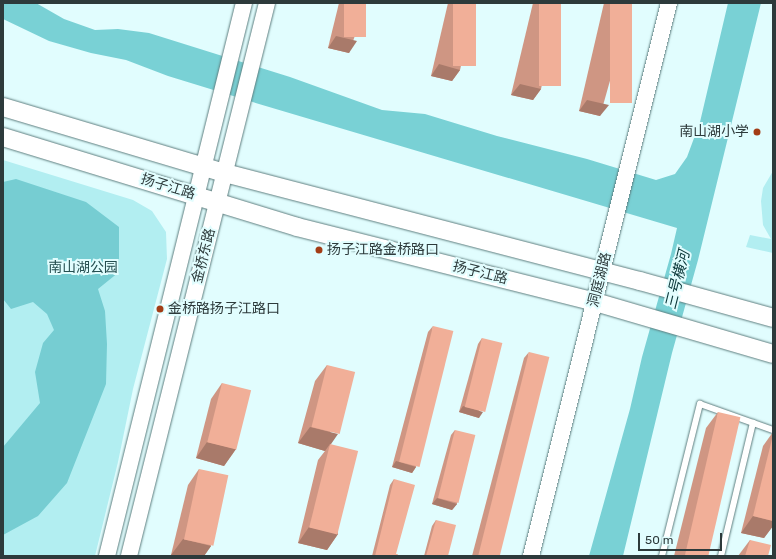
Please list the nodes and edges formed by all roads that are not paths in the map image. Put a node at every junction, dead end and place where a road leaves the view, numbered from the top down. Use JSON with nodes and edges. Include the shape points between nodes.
{"nodes":[{"id":1,"x":244,"y":3,"type":"edge"},
{"id":2,"x":267,"y":3,"type":"edge"},
{"id":3,"x":669,"y":3,"type":"edge"},
{"id":4,"x":3,"y":107,"type":"edge"},
{"id":5,"x":3,"y":138,"type":"edge"},
{"id":6,"x":203,"y":167,"type":"junction"},
{"id":7,"x":225,"y":173,"type":"junction"},
{"id":8,"x":196,"y":195,"type":"junction"},
{"id":9,"x":218,"y":202,"type":"junction"},
{"id":10,"x":602,"y":272,"type":"junction"},
{"id":11,"x":595,"y":302,"type":"junction"},
{"id":12,"x":773,"y":318,"type":"edge"},
{"id":13,"x":773,"y":354,"type":"edge"},
{"id":14,"x":754,"y":423,"type":"junction"},
{"id":15,"x":773,"y":430,"type":"edge"},
{"id":16,"x":107,"y":556,"type":"edge"},
{"id":17,"x":129,"y":556,"type":"edge"},
{"id":18,"x":531,"y":556,"type":"edge"},
{"id":19,"x":662,"y":556,"type":"edge"},
{"id":20,"x":721,"y":556,"type":"edge"}],
"edges":[{"from":1,"to":6,"type":"street","name":"金桥东路"},
{"from":2,"to":7,"type":"street","name":"金桥东路"},
{"from":3,"to":10,"type":"street","name":"洞庭湖路"},
{"from":4,"to":6,"type":"main road","name":"扬子江路"},
{"from":5,"to":8,"type":"main road","name":"扬子江路"},
{"from":6,"to":7,"type":"main road","name":"扬子江路"},
{"from":6,"to":8,"type":"street","name":"金桥东路"},
{"from":7,"to":9,"type":"street","name":"金桥东路"},
{"from":7,"to":10,"type":"main road","name":"扬子江路"},
{"from":8,"to":9,"type":"main road","name":"扬子江路"},
{"from":8,"to":16,"type":"street","name":"金桥东路"},
{"from":9,"to":11,"type":"main road","name":"扬子江路","via":[[297,227]]},
{"from":9,"to":17,"type":"street","name":"金桥东路"},
{"from":10,"to":11,"type":"street","name":"洞庭湖路"},
{"from":10,"to":12,"type":"main road","name":"扬子江路"},
{"from":11,"to":13,"type":"main road","name":"扬子江路"},
{"from":11,"to":18,"type":"street","name":"洞庭湖路"},
{"from":14,"to":15,"type":"lane"},
{"from":14,"to":19,"type":"lane","via":[[700,404]]},
{"from":14,"to":20,"type":"lane"}]}
